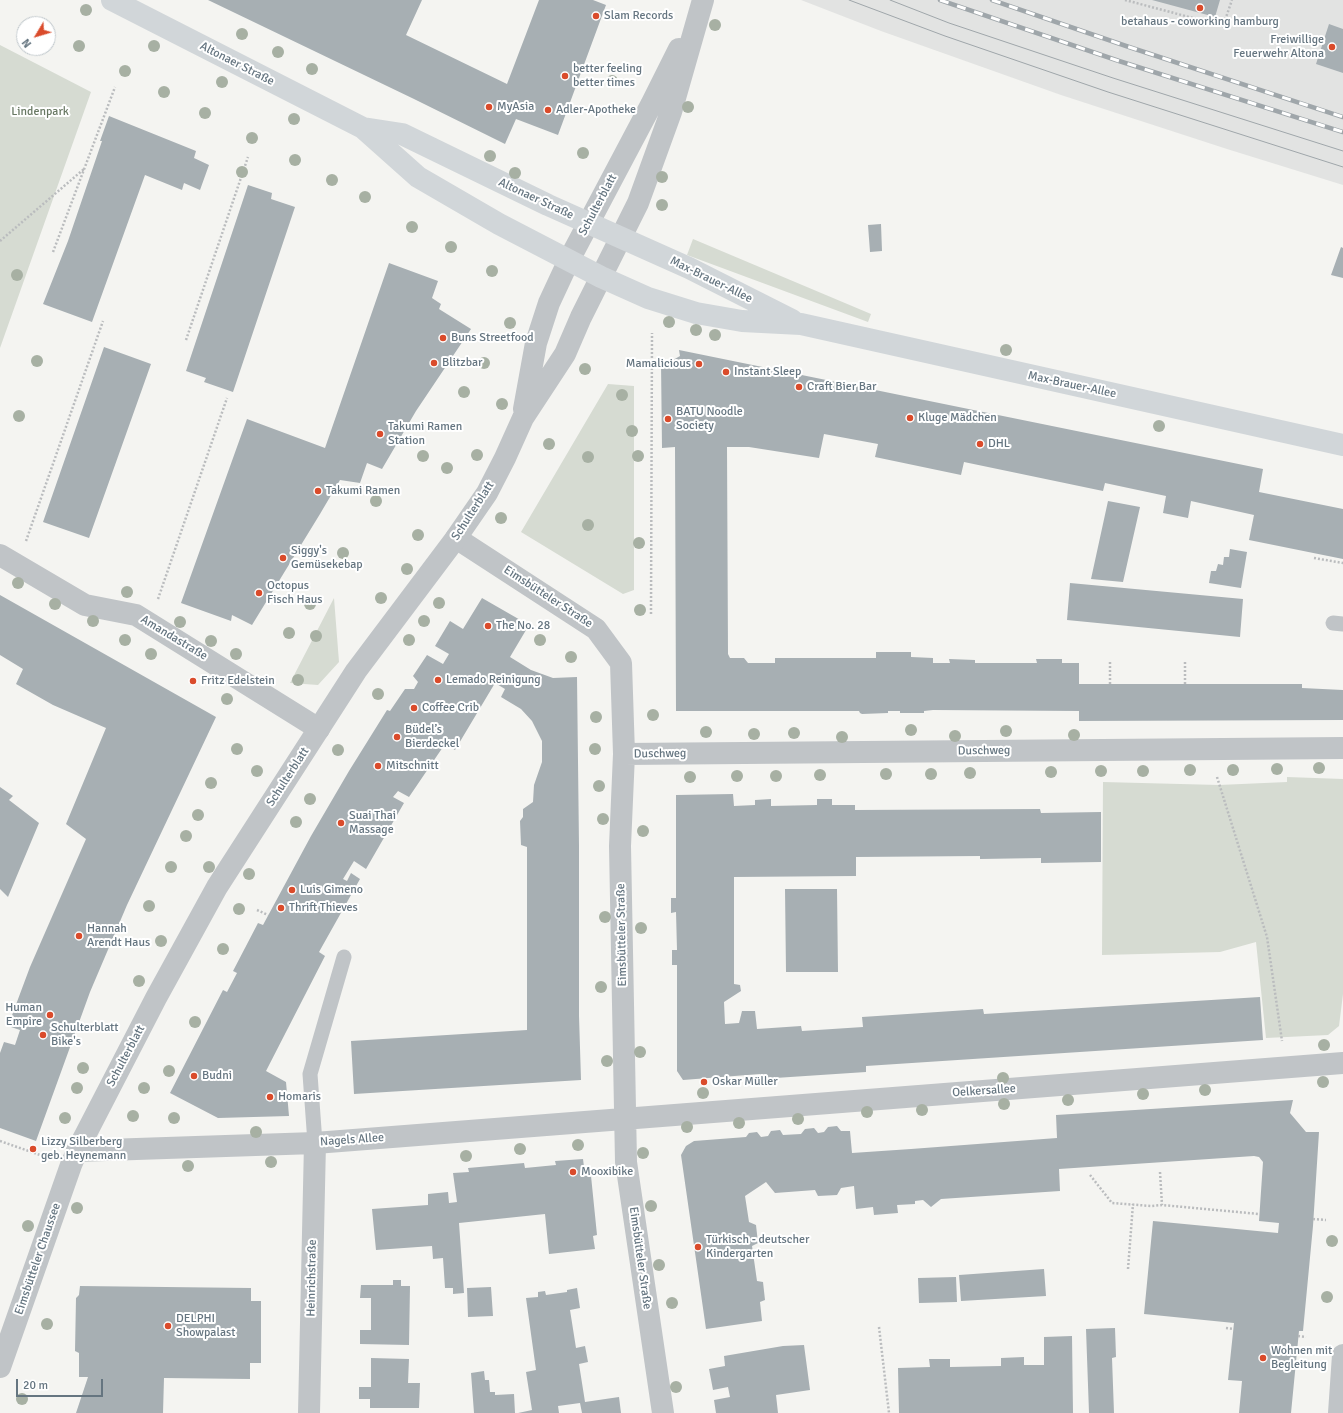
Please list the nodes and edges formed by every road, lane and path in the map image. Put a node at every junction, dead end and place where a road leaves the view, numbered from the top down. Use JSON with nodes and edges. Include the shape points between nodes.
{"nodes":[{"id":1,"x":112,"y":0,"type":"edge"},
{"id":2,"x":1125,"y":0,"type":"edge"},
{"id":3,"x":1232,"y":0,"type":"edge"},
{"id":4,"x":699,"y":1,"type":"edge"},
{"id":5,"x":115,"y":87,"type":"dead end"},
{"id":6,"x":363,"y":128,"type":"junction"},
{"id":7,"x":248,"y":157,"type":"dead end"},
{"id":8,"x":84,"y":168,"type":"junction"},
{"id":9,"x":588,"y":223,"type":"junction"},
{"id":10,"x":621,"y":237,"type":"junction"},
{"id":11,"x":0,"y":240,"type":"edge"},
{"id":12,"x":53,"y":252,"type":"dead end"},
{"id":13,"x":569,"y":260,"type":"junction"},
{"id":14,"x":601,"y":277,"type":"junction"},
{"id":15,"x":103,"y":322,"type":"dead end"},
{"id":16,"x":801,"y":324,"type":"junction"},
{"id":17,"x":652,"y":333,"type":"dead end"},
{"id":18,"x":186,"y":340,"type":"dead end"},
{"id":19,"x":227,"y":398,"type":"dead end"},
{"id":20,"x":523,"y":418,"type":"junction"},
{"id":21,"x":1343,"y":444,"type":"edge"},
{"id":22,"x":456,"y":538,"type":"junction"},
{"id":23,"x":26,"y":541,"type":"dead end"},
{"id":24,"x":0,"y":556,"type":"edge"},
{"id":25,"x":1314,"y":558,"type":"dead end"},
{"id":26,"x":1343,"y":563,"type":"edge"},
{"id":27,"x":157,"y":604,"type":"dead end"},
{"id":28,"x":651,"y":614,"type":"dead end"},
{"id":29,"x":1110,"y":662,"type":"dead end"},
{"id":30,"x":1185,"y":662,"type":"dead end"},
{"id":31,"x":1110,"y":684,"type":"dead end"},
{"id":32,"x":1185,"y":684,"type":"dead end"},
{"id":33,"x":319,"y":729,"type":"junction"},
{"id":34,"x":1343,"y":748,"type":"edge"},
{"id":35,"x":624,"y":754,"type":"junction"},
{"id":36,"x":1217,"y":777,"type":"dead end"},
{"id":37,"x":257,"y":910,"type":"dead end"},
{"id":38,"x":268,"y":915,"type":"dead end"},
{"id":39,"x":344,"y":957,"type":"dead end"},
{"id":40,"x":1283,"y":1045,"type":"dead end"},
{"id":41,"x":1343,"y":1063,"type":"edge"},
{"id":42,"x":626,"y":1119,"type":"junction"},
{"id":43,"x":0,"y":1141,"type":"edge"},
{"id":44,"x":315,"y":1143,"type":"junction"},
{"id":45,"x":77,"y":1151,"type":"junction"},
{"id":46,"x":40,"y":1155,"type":"dead end"},
{"id":47,"x":1160,"y":1172,"type":"dead end"},
{"id":48,"x":1090,"y":1175,"type":"dead end"},
{"id":49,"x":1133,"y":1204,"type":"junction"},
{"id":50,"x":1162,"y":1205,"type":"junction"},
{"id":51,"x":1259,"y":1214,"type":"dead end"},
{"id":52,"x":1313,"y":1219,"type":"dead end"},
{"id":53,"x":1326,"y":1220,"type":"dead end"},
{"id":54,"x":1128,"y":1269,"type":"dead end"},
{"id":55,"x":879,"y":1327,"type":"dead end"},
{"id":56,"x":1226,"y":1328,"type":"dead end"},
{"id":57,"x":1233,"y":1329,"type":"dead end"},
{"id":58,"x":1298,"y":1336,"type":"dead end"},
{"id":59,"x":1306,"y":1336,"type":"dead end"},
{"id":60,"x":0,"y":1367,"type":"edge"},
{"id":61,"x":1343,"y":1369,"type":"edge"},
{"id":62,"x":310,"y":1413,"type":"edge"},
{"id":63,"x":663,"y":1413,"type":"edge"},
{"id":64,"x":889,"y":1413,"type":"edge"},
{"id":65,"x":1339,"y":1413,"type":"edge"}],
"edges":[{"from":1,"to":6,"type":"main road","name":"Altonaer Straße"},
{"from":2,"to":3,"type":"path","via":[[1223,26]]},
{"from":4,"to":9,"type":"street","name":"Schulterblatt","via":[[651,105]]},
{"from":4,"to":10,"type":"street","name":"Schulterblatt","via":[[671,112],[638,203]]},
{"from":5,"to":8,"type":"path"},
{"from":6,"to":9,"type":"main road","name":"Altonaer Straße","via":[[402,134]]},
{"from":6,"to":13,"type":"main road","name":"Altonaer Straße","via":[[418,177]]},
{"from":7,"to":18,"type":"path"},
{"from":8,"to":11,"type":"path"},
{"from":8,"to":12,"type":"path"},
{"from":9,"to":10,"type":"main road","name":"Altonaer Straße"},
{"from":9,"to":13,"type":"street","name":"Schulterblatt"},
{"from":10,"to":14,"type":"street","name":"Schulterblatt"},
{"from":10,"to":16,"type":"main road","name":"Max-Brauer-Allee"},
{"from":13,"to":14,"type":"main road","name":"Max-Brauer-Allee"},
{"from":13,"to":20,"type":"street","name":"Schulterblatt","via":[[549,303],[536,343]]},
{"from":14,"to":16,"type":"main road","name":"Max-Brauer-Allee","via":[[648,298],[696,313],[742,321]]},
{"from":14,"to":20,"type":"street","name":"Schulterblatt","via":[[565,354]]},
{"from":15,"to":23,"type":"path"},
{"from":16,"to":21,"type":"main road","name":"Max-Brauer-Allee"},
{"from":17,"to":28,"type":"path"},
{"from":19,"to":27,"type":"path"},
{"from":20,"to":22,"type":"street","name":"Schulterblatt","via":[[487,493]]},
{"from":22,"to":33,"type":"street","name":"Schulterblatt","via":[[360,666]]},
{"from":22,"to":35,"type":"street","name":"Eimsbütteler Straße","via":[[596,629],[621,663]]},
{"from":24,"to":33,"type":"street","name":"Amandastraße","via":[[85,604],[136,615]]},
{"from":25,"to":26,"type":"path"},
{"from":29,"to":31,"type":"path"},
{"from":30,"to":32,"type":"path"},
{"from":33,"to":45,"type":"street","name":"Schulterblatt","via":[[217,888],[131,1045]]},
{"from":34,"to":35,"type":"street","name":"Duschweg"},
{"from":35,"to":42,"type":"street","name":"Eimsbütteler Straße","via":[[620,846]]},
{"from":36,"to":40,"type":"path","via":[[1268,937]]},
{"from":37,"to":38,"type":"path"},
{"from":39,"to":44,"type":"lane","via":[[310,1074]]},
{"from":41,"to":42,"type":"street","name":"Oelkersallee"},
{"from":42,"to":44,"type":"street","name":"Nagels Allee"},
{"from":42,"to":63,"type":"street","name":"Eimsbütteler Straße","via":[[626,1162]]},
{"from":43,"to":46,"type":"path"},
{"from":44,"to":45,"type":"street","name":"Nagels Allee"},
{"from":44,"to":62,"type":"street","name":"Heinrichstraße"},
{"from":45,"to":60,"type":"street","name":"Eimsbütteler Chaussee"},
{"from":47,"to":50,"type":"path"},
{"from":48,"to":49,"type":"path","via":[[1112,1203]]},
{"from":49,"to":50,"type":"path"},
{"from":49,"to":54,"type":"path"},
{"from":50,"to":51,"type":"path"},
{"from":52,"to":53,"type":"path"},
{"from":55,"to":64,"type":"path"},
{"from":56,"to":57,"type":"path"},
{"from":58,"to":59,"type":"path"},
{"from":61,"to":65,"type":"street"}]}
